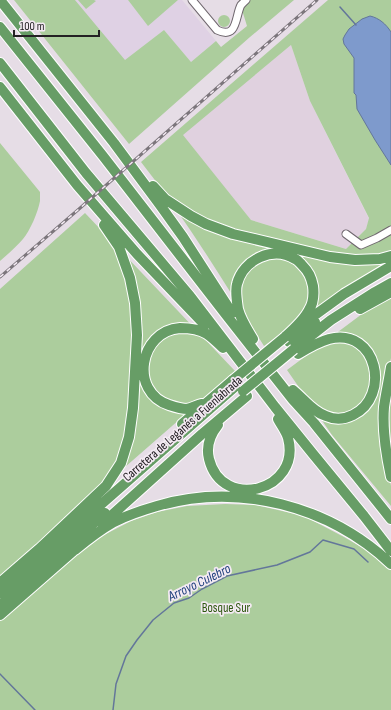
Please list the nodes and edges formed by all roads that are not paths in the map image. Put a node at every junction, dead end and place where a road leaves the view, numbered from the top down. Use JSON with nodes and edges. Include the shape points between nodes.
{"nodes":[{"id":1,"x":0,"y":0,"type":"edge"},
{"id":2,"x":192,"y":0,"type":"edge"},
{"id":3,"x":246,"y":0,"type":"edge"},
{"id":4,"x":0,"y":27,"type":"edge"},
{"id":5,"x":0,"y":63,"type":"edge"},
{"id":6,"x":0,"y":87,"type":"edge"},
{"id":7,"x":114,"y":143,"type":"junction"},
{"id":8,"x":77,"y":185,"type":"junction"},
{"id":9,"x":391,"y":230,"type":"edge"},
{"id":10,"x":346,"y":234,"type":"dead end"},
{"id":11,"x":391,"y":256,"type":"edge"},
{"id":12,"x":391,"y":266,"type":"edge"},
{"id":13,"x":391,"y":273,"type":"edge"},
{"id":14,"x":391,"y":283,"type":"edge"},
{"id":15,"x":391,"y":292,"type":"edge"},
{"id":16,"x":253,"y":339,"type":"junction"},
{"id":17,"x":292,"y":345,"type":"junction"},
{"id":18,"x":223,"y":348,"type":"junction"},
{"id":19,"x":391,"y":367,"type":"edge"},
{"id":20,"x":240,"y":388,"type":"junction"},
{"id":21,"x":293,"y":390,"type":"junction"},
{"id":22,"x":206,"y":403,"type":"junction"},
{"id":23,"x":272,"y":408,"type":"junction"},
{"id":24,"x":314,"y":423,"type":"junction"},
{"id":25,"x":312,"y":454,"type":"junction"},
{"id":26,"x":391,"y":477,"type":"edge"},
{"id":27,"x":391,"y":519,"type":"edge"},
{"id":28,"x":74,"y":550,"type":"junction"},
{"id":29,"x":391,"y":551,"type":"edge"},
{"id":30,"x":35,"y":552,"type":"junction"},
{"id":31,"x":391,"y":564,"type":"edge"},
{"id":32,"x":0,"y":583,"type":"edge"},
{"id":33,"x":0,"y":593,"type":"edge"},
{"id":34,"x":0,"y":605,"type":"edge"},
{"id":35,"x":0,"y":615,"type":"edge"}],
"edges":[{"from":1,"to":7,"type":"highway"},
{"from":2,"to":3,"type":"street","via":[[217,30],[226,33],[235,26],[241,4]]},
{"from":4,"to":24,"type":"highway"},
{"from":5,"to":25,"type":"highway","via":[[86,173],[190,296]]},
{"from":6,"to":8,"type":"highway"},
{"from":7,"to":11,"type":"highway","via":[[165,199],[206,224],[233,234],[330,257],[355,260]]},
{"from":7,"to":16,"type":"highway","via":[[183,237],[237,320]]},
{"from":8,"to":18,"type":"highway"},
{"from":8,"to":30,"type":"highway","via":[[119,247],[130,278],[137,335],[133,408],[121,463],[106,486]]},
{"from":9,"to":10,"type":"street","via":[[360,245]]},
{"from":12,"to":17,"type":"highway","via":[[344,294]]},
{"from":13,"to":17,"type":"highway","name":"Carretera de Leganés a Fuenlabrada","via":[[346,300]]},
{"from":14,"to":17,"type":"highway","name":"Carretera de Leganés a Fuenlabrada"},
{"from":15,"to":17,"type":"highway","via":[[354,312],[332,328]]},
{"from":16,"to":17,"type":"highway","via":[[238,310],[237,285],[248,265],[258,258],[269,254],[283,254],[296,259],[306,269],[314,292],[313,301],[299,323]]},
{"from":16,"to":21,"type":"highway"},
{"from":17,"to":20,"type":"highway","name":"Carretera de Leganés a Fuenlabrada"},
{"from":17,"to":20,"type":"highway"},
{"from":17,"to":21,"type":"highway","via":[[317,343],[339,337],[354,340],[372,355],[378,366],[379,381],[378,390],[366,407],[355,415],[344,418],[321,414]]},
{"from":18,"to":22,"type":"highway","via":[[206,334],[191,328],[172,329],[157,338],[147,350],[143,365],[146,383],[154,396],[177,408],[187,409]]},
{"from":18,"to":23,"type":"highway"},
{"from":19,"to":26,"type":"highway","via":[[384,424]]},
{"from":20,"to":22,"type":"highway"},
{"from":20,"to":23,"type":"highway","via":[[208,445],[208,455],[214,470],[221,480],[230,486],[248,490],[262,488],[276,479],[285,466],[289,455],[288,437]]},
{"from":20,"to":28,"type":"highway","via":[[224,415]]},
{"from":20,"to":33,"type":"highway","name":"Carretera de Leganés a Fuenlabrada","via":[[114,492]]},
{"from":20,"to":34,"type":"highway","name":"Carretera de Leganés a Fuenlabrada"},
{"from":21,"to":24,"type":"highway"},
{"from":22,"to":30,"type":"highway","via":[[111,489]]},
{"from":23,"to":25,"type":"highway"},
{"from":24,"to":27,"type":"highway"},
{"from":25,"to":29,"type":"highway"},
{"from":28,"to":31,"type":"highway","via":[[115,522],[132,514],[180,500],[224,497],[281,504],[320,517],[359,539]]},
{"from":28,"to":35,"type":"highway"},
{"from":30,"to":32,"type":"highway"}]}
